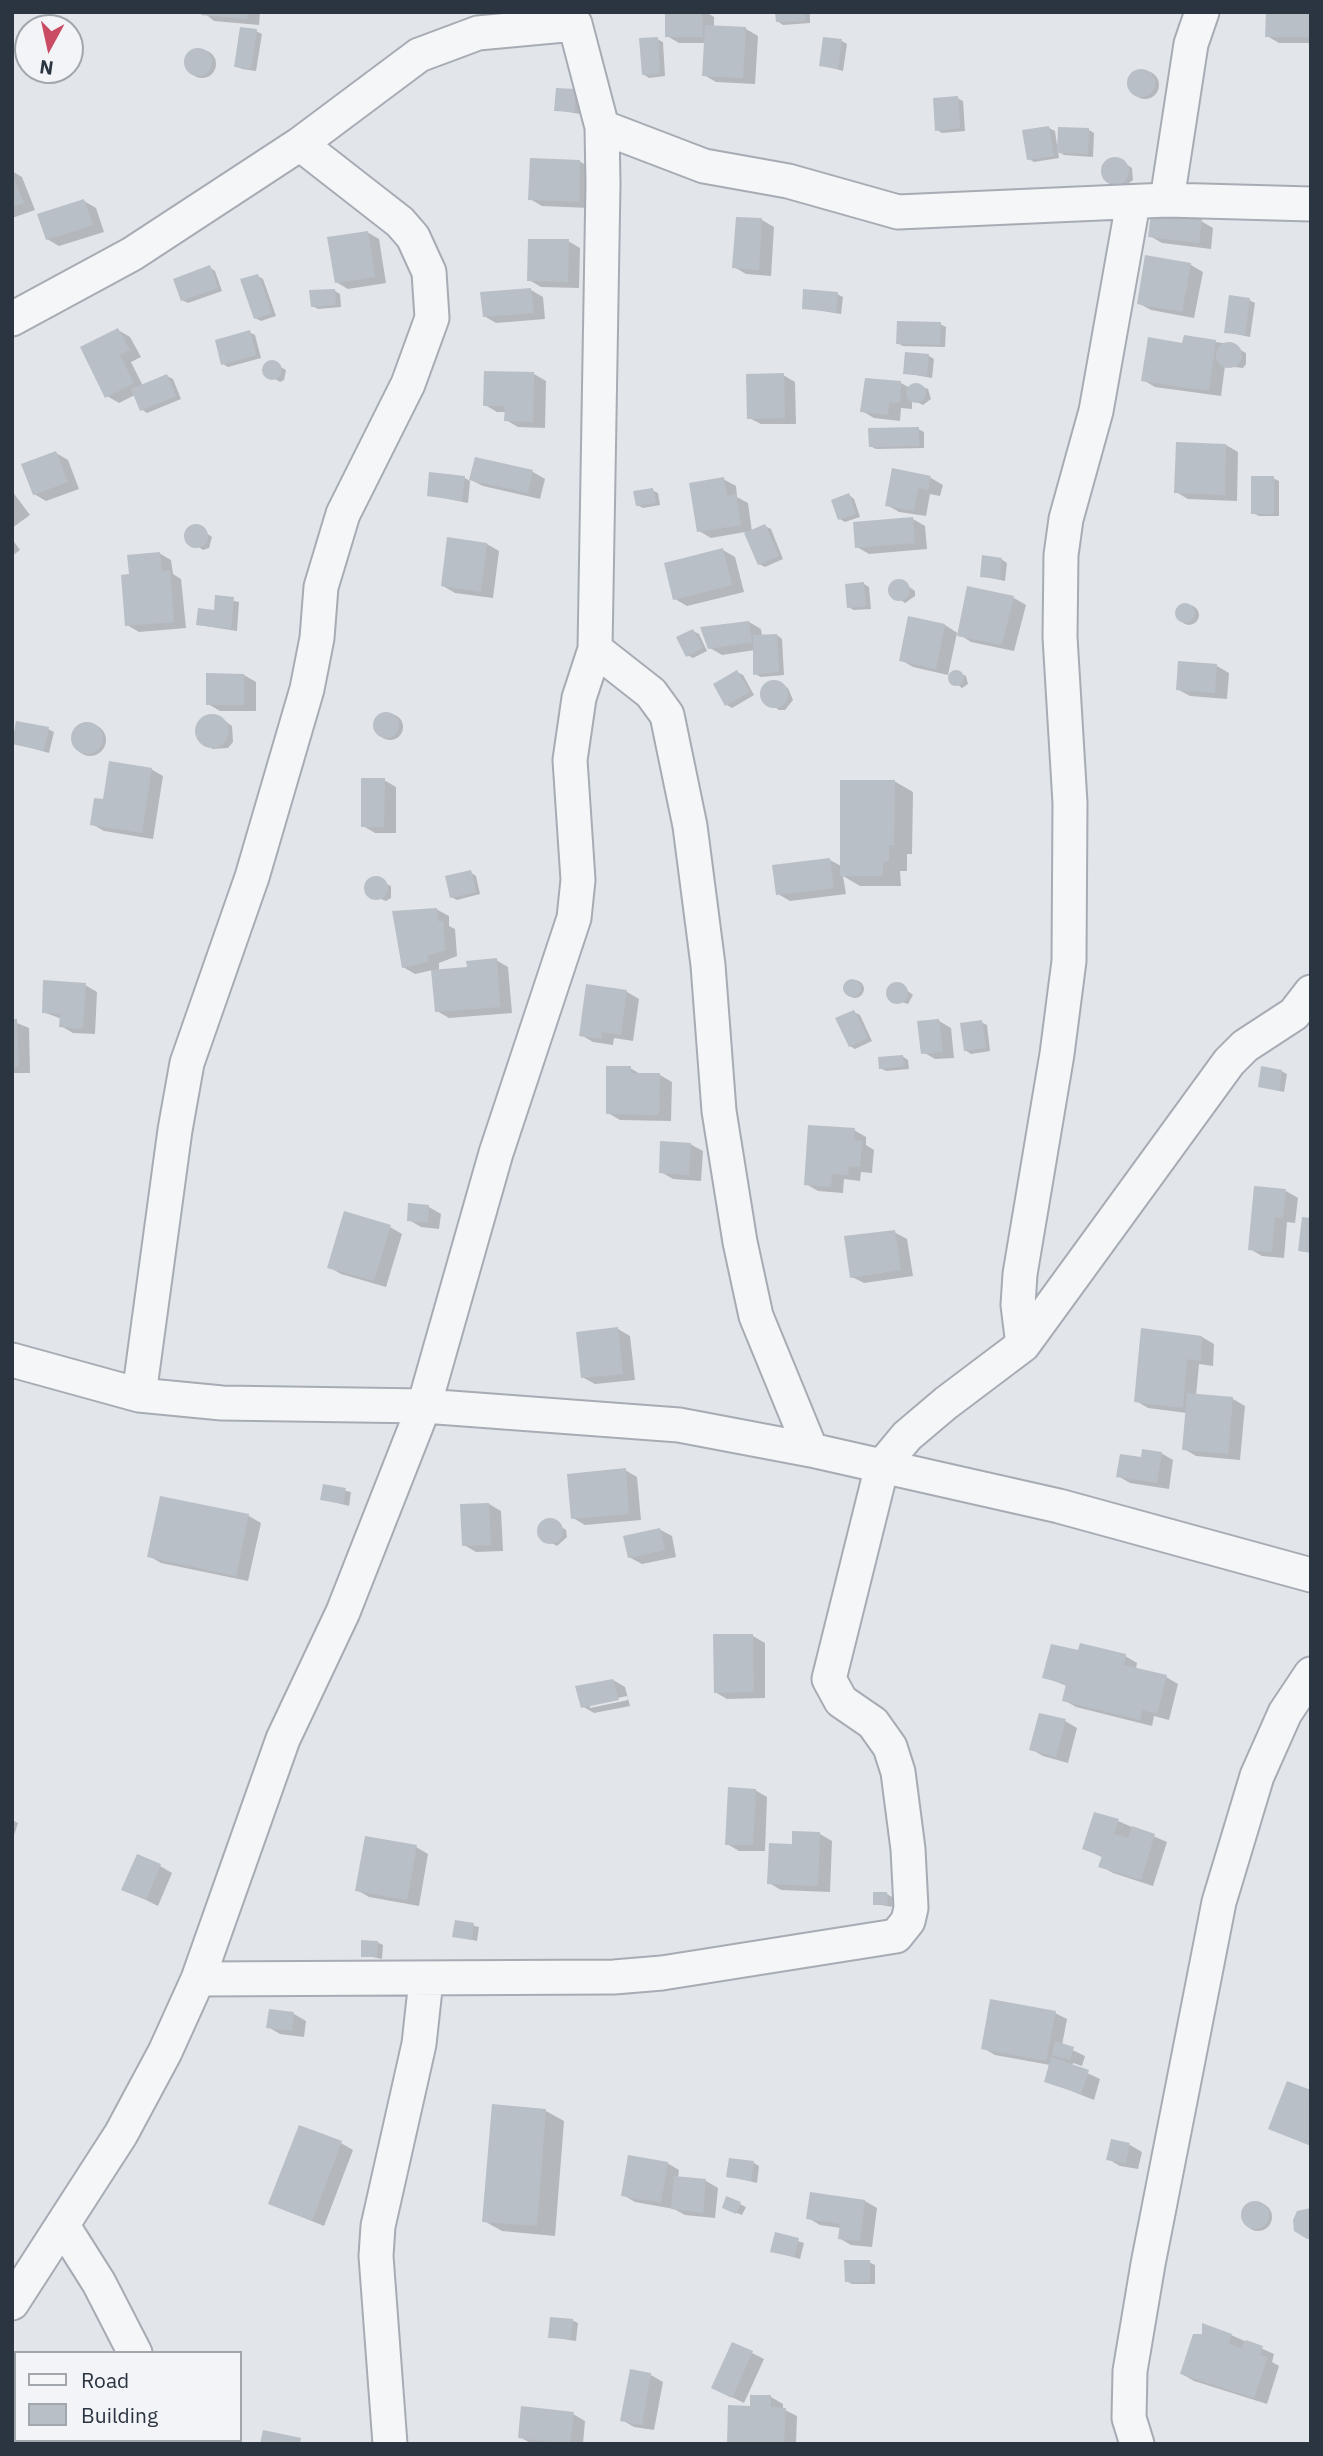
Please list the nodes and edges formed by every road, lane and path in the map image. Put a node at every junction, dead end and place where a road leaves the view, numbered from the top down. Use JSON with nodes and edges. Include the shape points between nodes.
{"nodes":[{"id":1,"x":1202,"y":12,"type":"edge"},
{"id":2,"x":570,"y":18,"type":"edge"},
{"id":3,"x":602,"y":127,"type":"junction"},
{"id":4,"x":300,"y":144,"type":"junction"},
{"id":5,"x":1167,"y":200,"type":"junction"},
{"id":6,"x":1133,"y":203,"type":"junction"},
{"id":7,"x":1311,"y":204,"type":"edge"},
{"id":8,"x":12,"y":319,"type":"edge"},
{"id":9,"x":595,"y":649,"type":"junction"},
{"id":10,"x":1311,"y":992,"type":"edge"},
{"id":11,"x":1023,"y":1345,"type":"junction"},
{"id":12,"x":12,"y":1360,"type":"edge"},
{"id":13,"x":139,"y":1395,"type":"junction"},
{"id":14,"x":424,"y":1406,"type":"junction"},
{"id":15,"x":811,"y":1450,"type":"junction"},
{"id":16,"x":882,"y":1466,"type":"junction"},
{"id":17,"x":1311,"y":1575,"type":"edge"},
{"id":18,"x":1311,"y":1674,"type":"edge"},
{"id":19,"x":198,"y":1979,"type":"junction"},
{"id":20,"x":426,"y":1980,"type":"junction"},
{"id":21,"x":64,"y":2226,"type":"junction"},
{"id":22,"x":12,"y":2303,"type":"edge"},
{"id":23,"x":134,"y":2351,"type":"edge"},
{"id":24,"x":390,"y":2444,"type":"edge"},
{"id":25,"x":1137,"y":2444,"type":"edge"}],
"edges":[{"from":1,"to":5,"type":"street","via":[[1191,44]]},
{"from":2,"to":3,"type":"street"},
{"from":2,"to":4,"type":"street","via":[[478,33],[419,55]]},
{"from":3,"to":6,"type":"street","via":[[704,166],[788,181],[898,212]]},
{"from":3,"to":9,"type":"street"},
{"from":4,"to":8,"type":"street","via":[[132,254]]},
{"from":4,"to":13,"type":"street","via":[[413,237],[429,272],[432,318],[408,384],[343,514],[321,587],[307,690],[252,877],[187,1063]]},
{"from":5,"to":6,"type":"street"},
{"from":5,"to":7,"type":"street"},
{"from":6,"to":11,"type":"street","via":[[1096,411],[1066,519],[1061,555],[1060,637],[1070,803],[1069,961],[1020,1274]]},
{"from":9,"to":14,"type":"street","via":[[579,698],[570,760],[578,880],[574,918],[496,1153]]},
{"from":9,"to":15,"type":"street","via":[[651,694],[667,715],[690,826],[708,965],[719,1111],[740,1242],[756,1316]]},
{"from":10,"to":11,"type":"street","via":[[1294,1014],[1229,1062]]},
{"from":11,"to":16,"type":"street","via":[[907,1436]]},
{"from":12,"to":13,"type":"street"},
{"from":13,"to":14,"type":"street","via":[[222,1403]]},
{"from":14,"to":15,"type":"street","via":[[679,1425]]},
{"from":14,"to":19,"type":"street","via":[[343,1612],[283,1739]]},
{"from":15,"to":16,"type":"street"},
{"from":16,"to":17,"type":"street","via":[[1059,1506]]},
{"from":16,"to":20,"type":"street","via":[[829,1679],[841,1701],[873,1723],[890,1747],[898,1772],[911,1908],[902,1930],[861,1944],[662,1973]]},
{"from":18,"to":25,"type":"street","via":[[1285,1713],[1256,1776],[1219,1902],[1130,2371],[1129,2418]]},
{"from":19,"to":20,"type":"street"},
{"from":19,"to":21,"type":"street","via":[[146,2087]]},
{"from":20,"to":24,"type":"street","via":[[419,2044],[378,2226],[376,2256]]},
{"from":21,"to":22,"type":"street"},
{"from":21,"to":23,"type":"street"}]}
